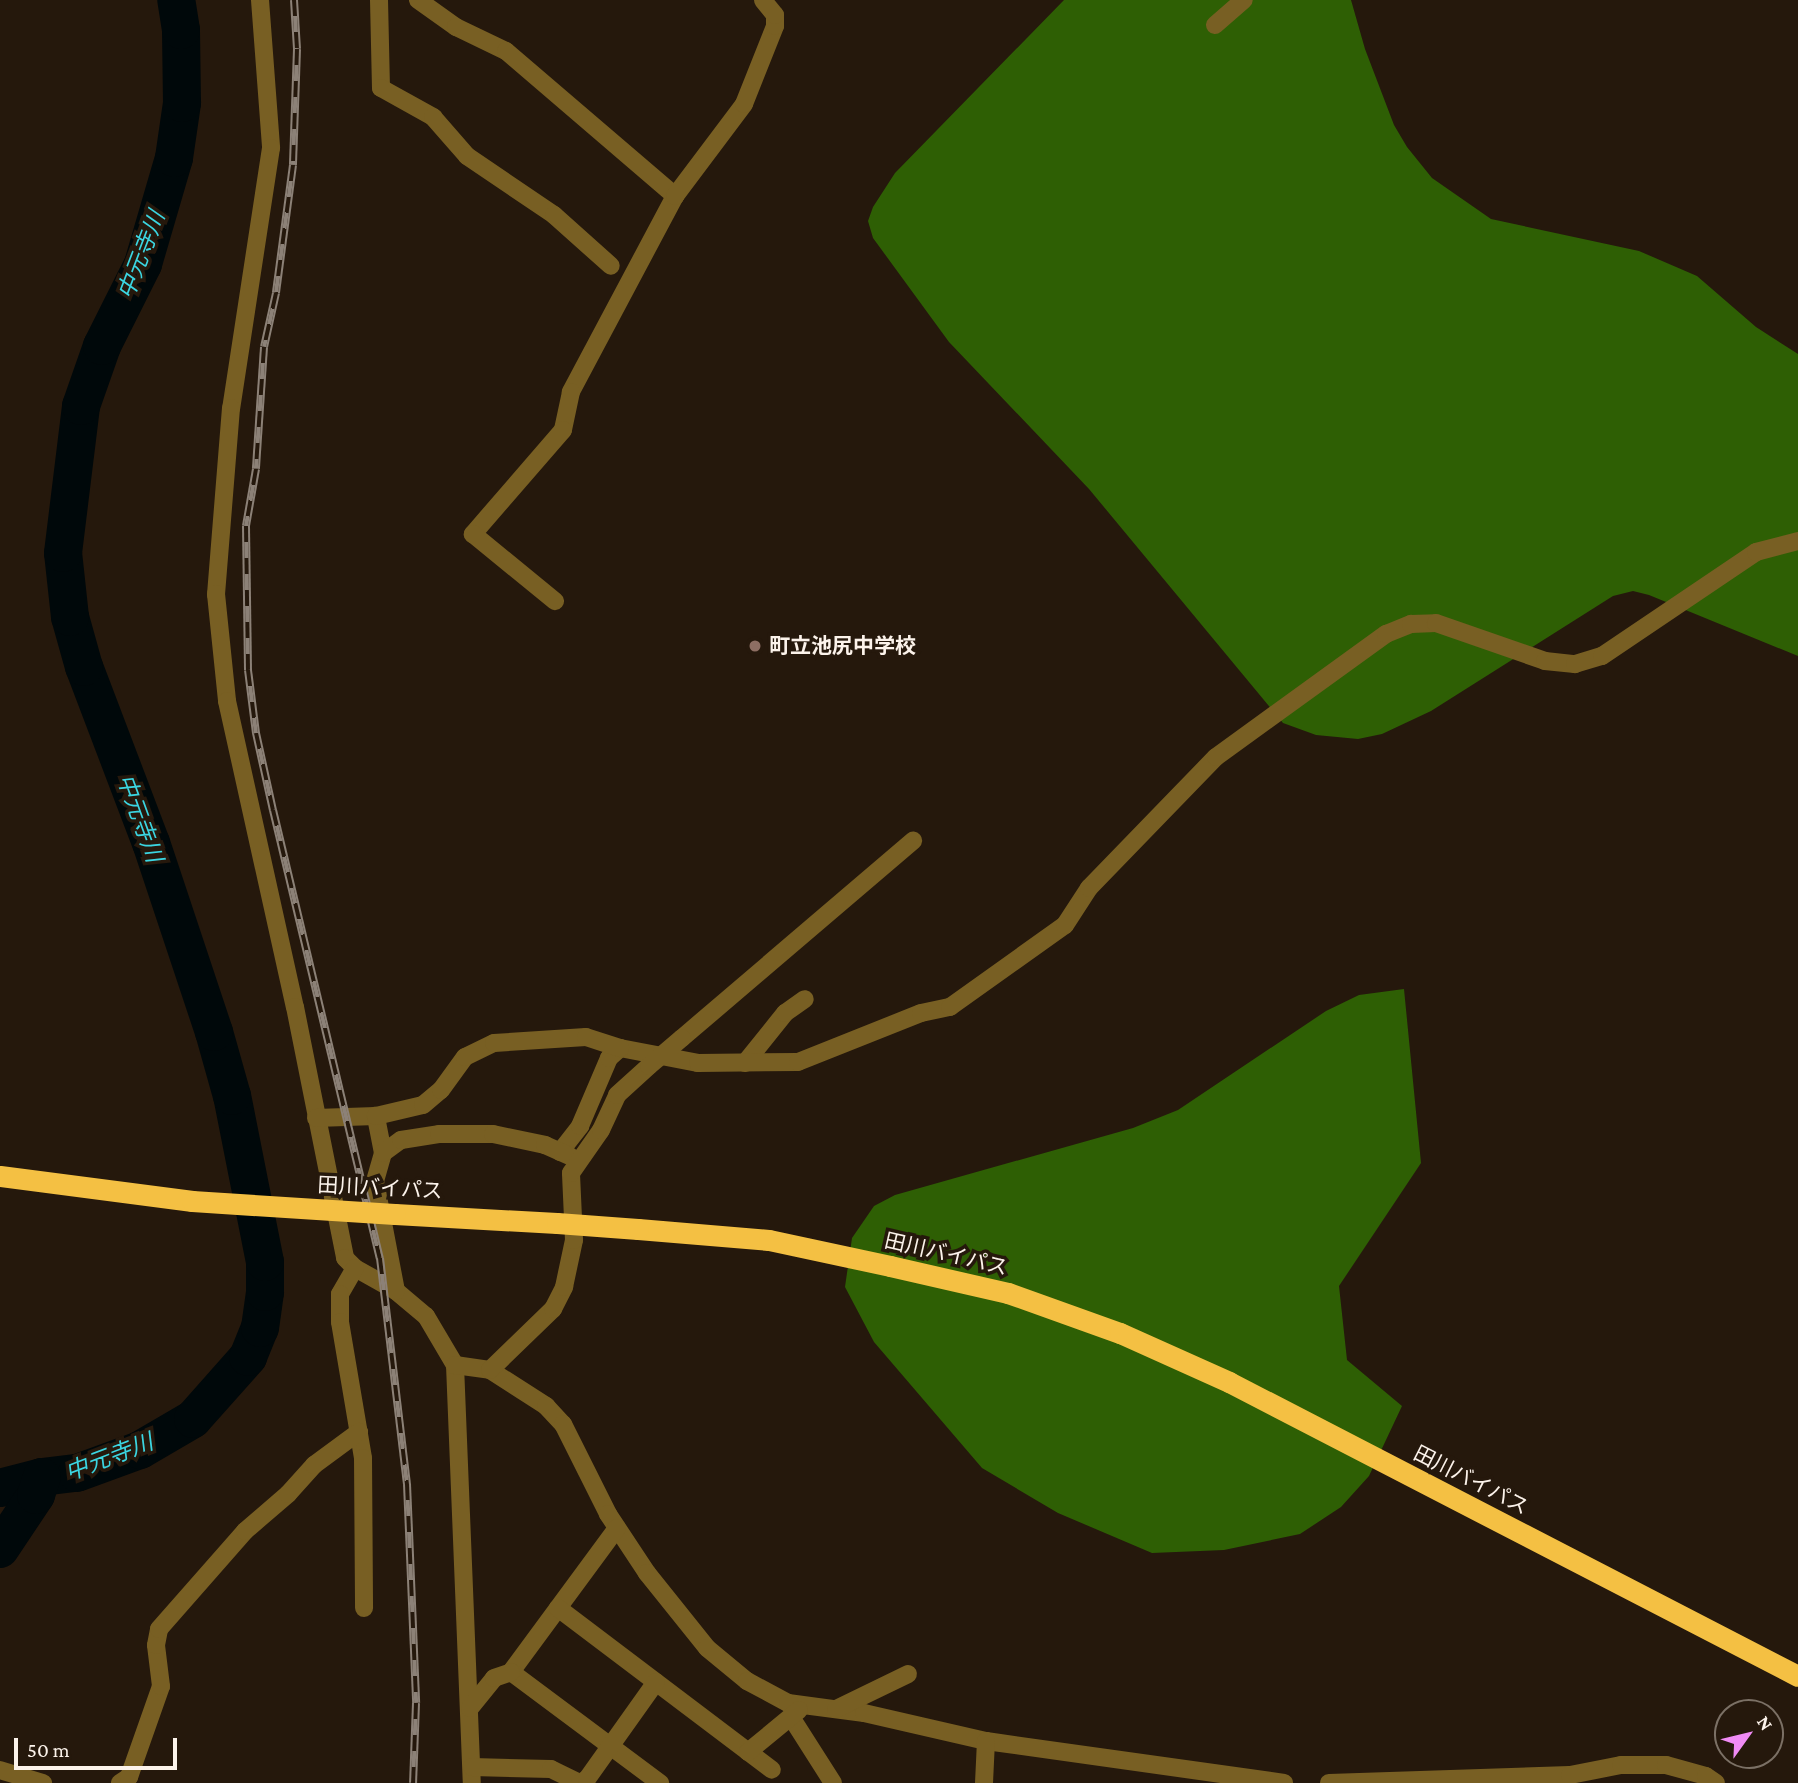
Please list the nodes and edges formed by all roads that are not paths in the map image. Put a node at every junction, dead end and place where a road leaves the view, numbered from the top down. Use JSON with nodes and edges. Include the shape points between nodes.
{"nodes":[{"id":1,"x":260,"y":0,"type":"edge"},
{"id":2,"x":379,"y":0,"type":"edge"},
{"id":3,"x":418,"y":0,"type":"edge"},
{"id":4,"x":763,"y":0,"type":"edge"},
{"id":5,"x":1244,"y":0,"type":"edge"},
{"id":6,"x":1215,"y":25,"type":"dead end"},
{"id":7,"x":675,"y":196,"type":"junction"},
{"id":8,"x":611,"y":266,"type":"dead end"},
{"id":9,"x":1798,"y":541,"type":"edge"},
{"id":10,"x":555,"y":601,"type":"dead end"},
{"id":11,"x":913,"y":841,"type":"dead end"},
{"id":12,"x":805,"y":999,"type":"dead end"},
{"id":13,"x":620,"y":1048,"type":"junction"},
{"id":14,"x":745,"y":1063,"type":"junction"},
{"id":15,"x":376,"y":1116,"type":"junction"},
{"id":16,"x":316,"y":1118,"type":"junction"},
{"id":17,"x":560,"y":1152,"type":"junction"},
{"id":18,"x":383,"y":1153,"type":"junction"},
{"id":19,"x":580,"y":1160,"type":"junction"},
{"id":20,"x":0,"y":1176,"type":"edge"},
{"id":21,"x":355,"y":1268,"type":"junction"},
{"id":22,"x":396,"y":1291,"type":"junction"},
{"id":23,"x":455,"y":1365,"type":"junction"},
{"id":24,"x":490,"y":1370,"type":"junction"},
{"id":25,"x":359,"y":1432,"type":"junction"},
{"id":26,"x":618,"y":1528,"type":"junction"},
{"id":27,"x":364,"y":1608,"type":"dead end"},
{"id":28,"x":558,"y":1608,"type":"junction"},
{"id":29,"x":511,"y":1672,"type":"junction"},
{"id":30,"x":908,"y":1674,"type":"dead end"},
{"id":31,"x":1798,"y":1676,"type":"edge"},
{"id":32,"x":656,"y":1682,"type":"junction"},
{"id":33,"x":470,"y":1709,"type":"junction"},
{"id":34,"x":836,"y":1709,"type":"junction"},
{"id":35,"x":798,"y":1711,"type":"junction"},
{"id":36,"x":986,"y":1741,"type":"junction"},
{"id":37,"x":608,"y":1747,"type":"junction"},
{"id":38,"x":748,"y":1752,"type":"junction"},
{"id":39,"x":0,"y":1770,"type":"edge"},
{"id":40,"x":772,"y":1770,"type":"dead end"},
{"id":41,"x":472,"y":1775,"type":"edge"},
{"id":42,"x":1570,"y":1779,"type":"edge"},
{"id":43,"x":43,"y":1783,"type":"edge"},
{"id":44,"x":120,"y":1783,"type":"edge"},
{"id":45,"x":660,"y":1783,"type":"edge"},
{"id":46,"x":833,"y":1783,"type":"edge"},
{"id":47,"x":984,"y":1783,"type":"edge"},
{"id":48,"x":1284,"y":1783,"type":"edge"},
{"id":49,"x":1329,"y":1783,"type":"edge"},
{"id":50,"x":1716,"y":1783,"type":"edge"}],
"edges":[{"from":1,"to":16,"type":"street","via":[[271,148],[231,408],[216,594],[227,701]]},
{"from":2,"to":8,"type":"street","via":[[382,88],[433,117],[467,156],[554,215]]},
{"from":3,"to":7,"type":"street","via":[[456,27],[506,51]]},
{"from":4,"to":7,"type":"street","via":[[775,15],[775,26],[744,104]]},
{"from":5,"to":6,"type":"street"},
{"from":7,"to":10,"type":"street","via":[[570,392],[563,430],[473,534]]},
{"from":9,"to":14,"type":"street","via":[[1756,552],[1602,656],[1575,664],[1545,661],[1436,623],[1411,624],[1386,634],[1216,757],[1089,888],[1065,925],[950,1007],[921,1013],[798,1062]]},
{"from":11,"to":19,"type":"street","bridge":true,"via":[[617,1095]]},
{"from":12,"to":14,"type":"street","via":[[785,1013]]},
{"from":13,"to":14,"type":"street","via":[[698,1063]]},
{"from":13,"to":15,"type":"street","via":[[586,1037],[494,1043],[465,1057],[441,1090],[423,1105]]},
{"from":13,"to":17,"type":"street","via":[[609,1058],[580,1126]]},
{"from":15,"to":16,"type":"street"},
{"from":15,"to":18,"type":"street"},
{"from":16,"to":21,"type":"street","via":[[340,1241],[345,1258]]},
{"from":17,"to":18,"type":"street","via":[[493,1134],[439,1134],[401,1140]]},
{"from":17,"to":19,"type":"street"},
{"from":18,"to":22,"type":"street","via":[[375,1181]]},
{"from":19,"to":24,"type":"street","via":[[571,1173],[574,1240],[564,1287],[553,1310]]},
{"from":20,"to":31,"type":"highway","name":"田川バイパス","bridge":true,"via":[[192,1201],[769,1240],[1008,1293],[1120,1333],[1229,1382]]},
{"from":21,"to":22,"type":"street"},
{"from":21,"to":25,"type":"street","via":[[340,1294],[340,1322]]},
{"from":22,"to":23,"type":"street","via":[[426,1316]]},
{"from":23,"to":24,"type":"street"},
{"from":23,"to":33,"type":"street"},
{"from":24,"to":26,"type":"street","via":[[546,1406],[563,1424]]},
{"from":25,"to":27,"type":"street"},
{"from":25,"to":44,"type":"street","via":[[314,1465],[245,1531],[159,1629],[156,1645],[161,1686],[130,1777]]},
{"from":26,"to":28,"type":"street"},
{"from":26,"to":35,"type":"street","via":[[647,1573],[707,1648],[747,1681]]},
{"from":28,"to":29,"type":"street"},
{"from":28,"to":32,"type":"street"},
{"from":29,"to":33,"type":"street","via":[[494,1678]]},
{"from":29,"to":37,"type":"street"},
{"from":30,"to":34,"type":"street"},
{"from":32,"to":37,"type":"street"},
{"from":32,"to":38,"type":"street"},
{"from":33,"to":41,"type":"street"},
{"from":34,"to":35,"type":"street"},
{"from":34,"to":36,"type":"street"},
{"from":35,"to":38,"type":"street"},
{"from":35,"to":46,"type":"street"},
{"from":36,"to":47,"type":"street"},
{"from":36,"to":48,"type":"street"},
{"from":37,"to":41,"type":"street","via":[[580,1783],[551,1769]]},
{"from":37,"to":45,"type":"street"},
{"from":38,"to":40,"type":"street"},
{"from":39,"to":43,"type":"street"},
{"from":42,"to":49,"type":"street"},
{"from":42,"to":50,"type":"street","via":[[1620,1765],[1666,1765]]}]}
